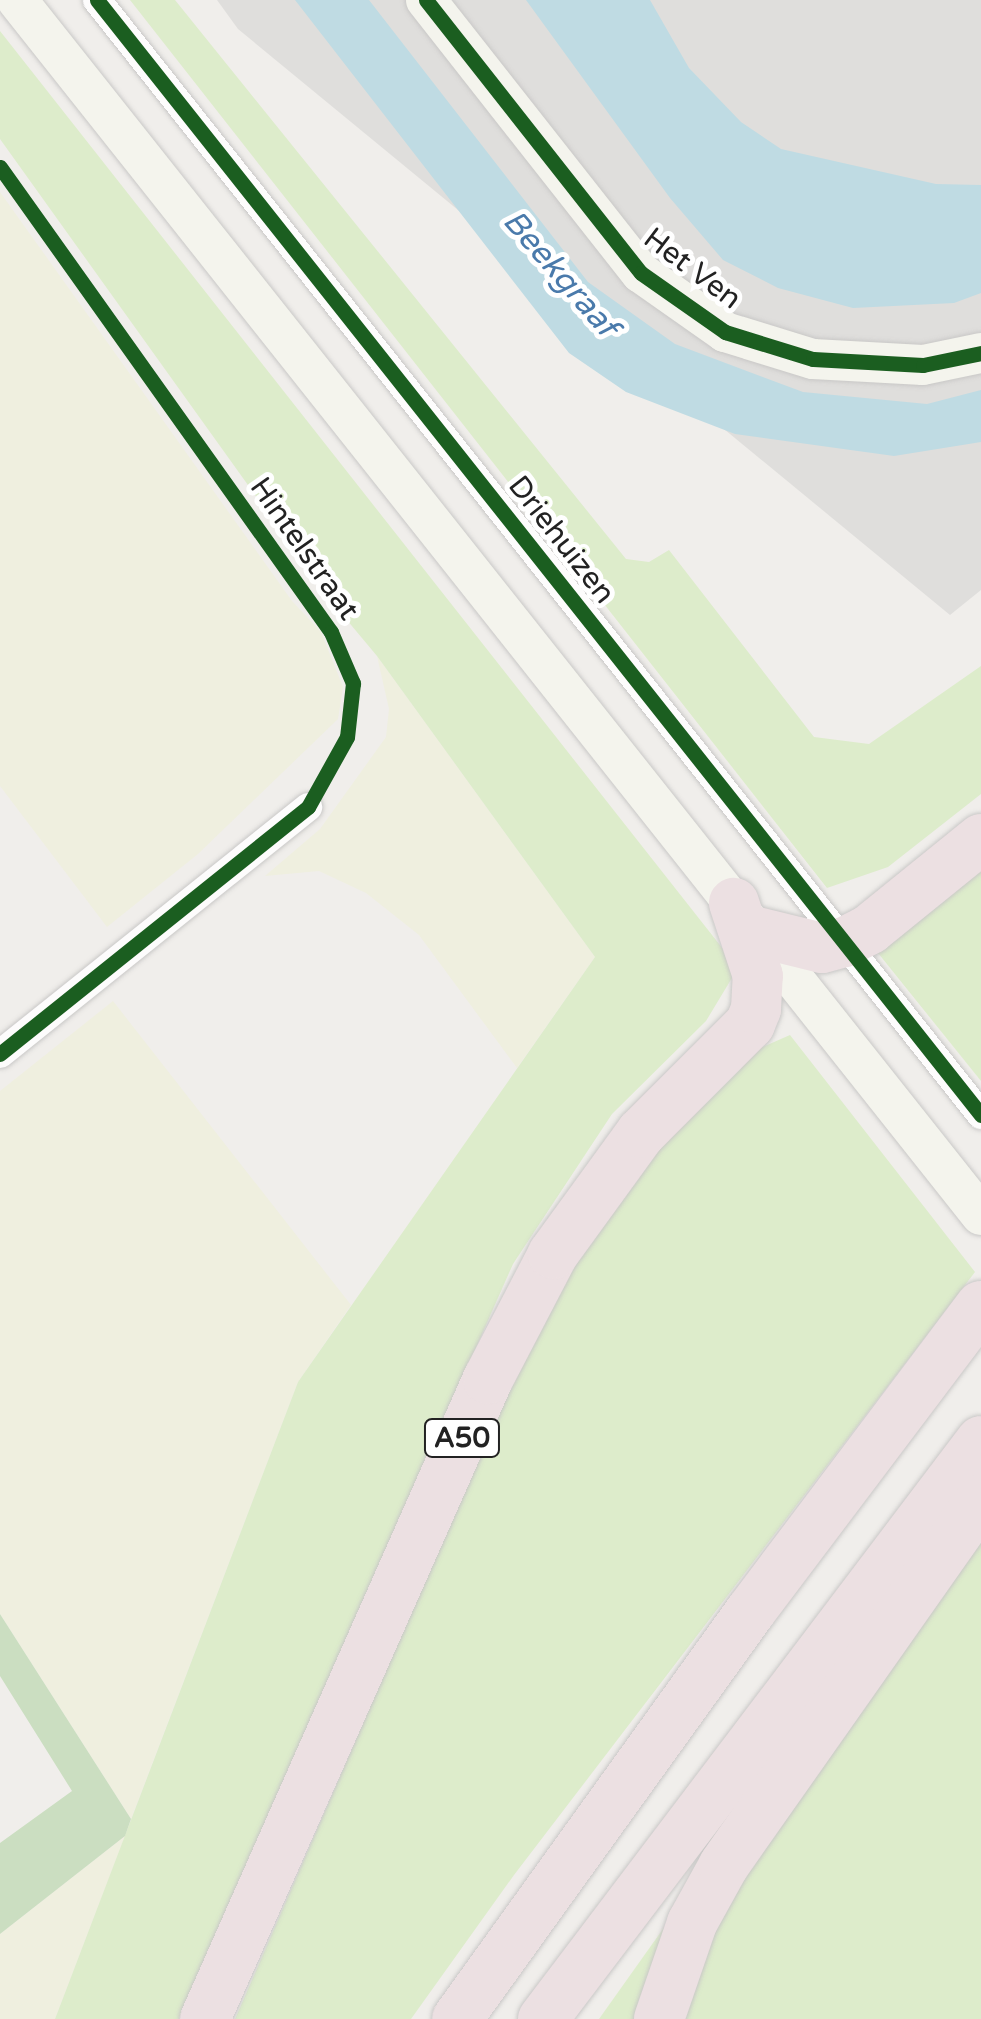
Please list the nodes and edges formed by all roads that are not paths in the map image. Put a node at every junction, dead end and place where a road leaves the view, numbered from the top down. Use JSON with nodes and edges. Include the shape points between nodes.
{"nodes":[{"id":1,"x":16,"y":0,"type":"edge"},
{"id":2,"x":97,"y":0,"type":"edge"},
{"id":3,"x":426,"y":0,"type":"edge"},
{"id":4,"x":981,"y":353,"type":"edge"},
{"id":5,"x":308,"y":806,"type":"dead end"},
{"id":6,"x":981,"y":839,"type":"edge"},
{"id":7,"x":746,"y":917,"type":"junction"},
{"id":8,"x":846,"y":942,"type":"junction"},
{"id":9,"x":0,"y":1054,"type":"edge"},
{"id":10,"x":981,"y":1115,"type":"edge"},
{"id":11,"x":978,"y":1211,"type":"edge"},
{"id":12,"x":981,"y":1306,"type":"edge"},
{"id":13,"x":981,"y":1441,"type":"edge"},
{"id":14,"x":981,"y":1499,"type":"edge"},
{"id":15,"x":204,"y":2019,"type":"edge"},
{"id":16,"x":457,"y":2019,"type":"edge"},
{"id":17,"x":543,"y":2019,"type":"edge"},
{"id":18,"x":659,"y":2019,"type":"edge"}],
"edges":[{"from":1,"to":7,"type":"main road"},
{"from":2,"to":8,"type":"street","name":"Driehuizen"},
{"from":3,"to":4,"type":"main road","name":"Het Ven","via":[[641,272],[725,332],[813,359],[923,366]]},
{"from":5,"to":9,"type":"street"},
{"from":6,"to":8,"type":"highway"},
{"from":7,"to":8,"type":"highway","via":[[822,948]]},
{"from":7,"to":11,"type":"main road"},
{"from":7,"to":15,"type":"highway","number":"A50","via":[[758,976],[750,1024],[640,1133],[553,1254],[488,1379]]},
{"from":8,"to":10,"type":"street","name":"Driehuizen"},
{"from":12,"to":16,"type":"highway"},
{"from":13,"to":17,"type":"highway"},
{"from":14,"to":18,"type":"highway","via":[[724,1865],[692,1923]]}]}
